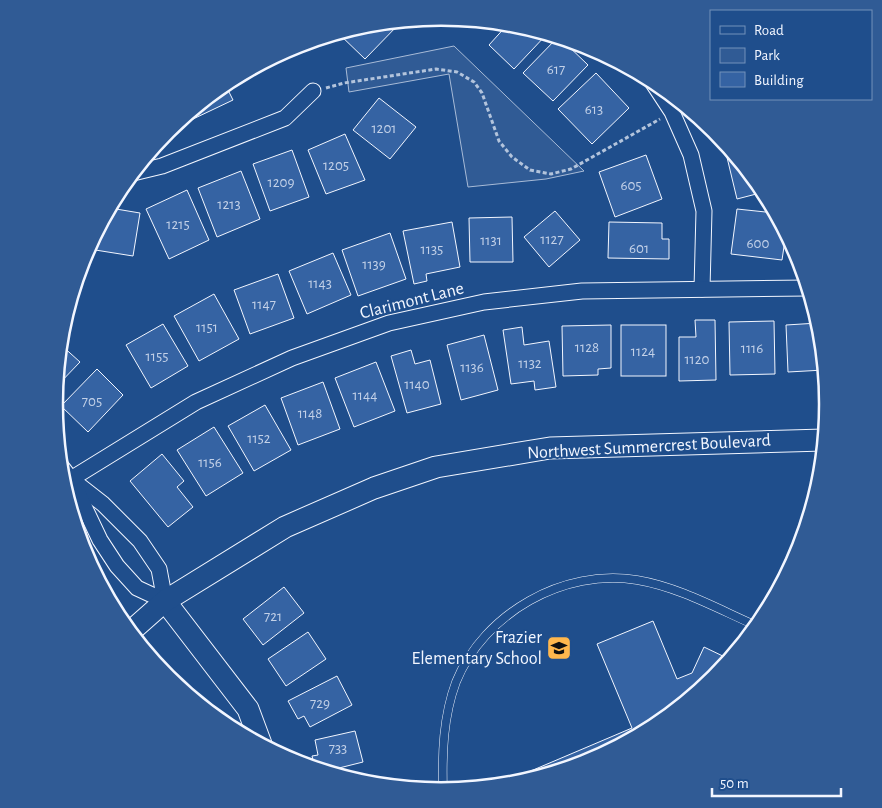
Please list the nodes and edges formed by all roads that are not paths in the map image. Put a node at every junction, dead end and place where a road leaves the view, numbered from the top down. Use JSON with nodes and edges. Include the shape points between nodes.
{"nodes":[{"id":1,"x":313,"y":91,"type":"road end"},
{"id":2,"x":663,"y":98,"type":"edge"},
{"id":3,"x":144,"y":170,"type":"edge"},
{"id":4,"x":801,"y":288,"type":"edge"},
{"id":5,"x":702,"y":289,"type":"junction"},
{"id":6,"x":817,"y":440,"type":"edge"},
{"id":7,"x":71,"y":480,"type":"edge"},
{"id":8,"x":72,"y":485,"type":"edge"},
{"id":9,"x":74,"y":493,"type":"edge"},
{"id":10,"x":165,"y":601,"type":"junction"},
{"id":11,"x":749,"y":622,"type":"edge"},
{"id":12,"x":136,"y":627,"type":"edge"},
{"id":13,"x":257,"y":734,"type":"edge"},
{"id":14,"x":443,"y":782,"type":"edge"}],
"edges":[{"from":1,"to":3,"type":"street","via":[[285,118]]},
{"from":2,"to":5,"type":"street","via":[[691,154],[704,211]]},
{"from":4,"to":5,"type":"street","name":"Clarimont Lane"},
{"from":5,"to":7,"type":"street","name":"Clarimont Lane","via":[[582,291],[484,302],[389,323],[292,358],[196,402]]},
{"from":6,"to":10,"type":"street","name":"Northwest Summercrest Boulevard","via":[[550,448],[436,467],[374,488],[285,527]]},
{"from":8,"to":10,"type":"street","via":[[103,504],[140,541],[158,569]]},
{"from":9,"to":10,"type":"street","via":[[116,566],[137,588]]},
{"from":10,"to":12,"type":"street","name":"Northwest Summercrest Boulevard"},
{"from":10,"to":13,"type":"street","via":[[248,710]]},
{"from":11,"to":14,"type":"lane","via":[[678,591],[634,580],[585,580],[535,597],[489,632],[456,682],[446,716]]}]}
